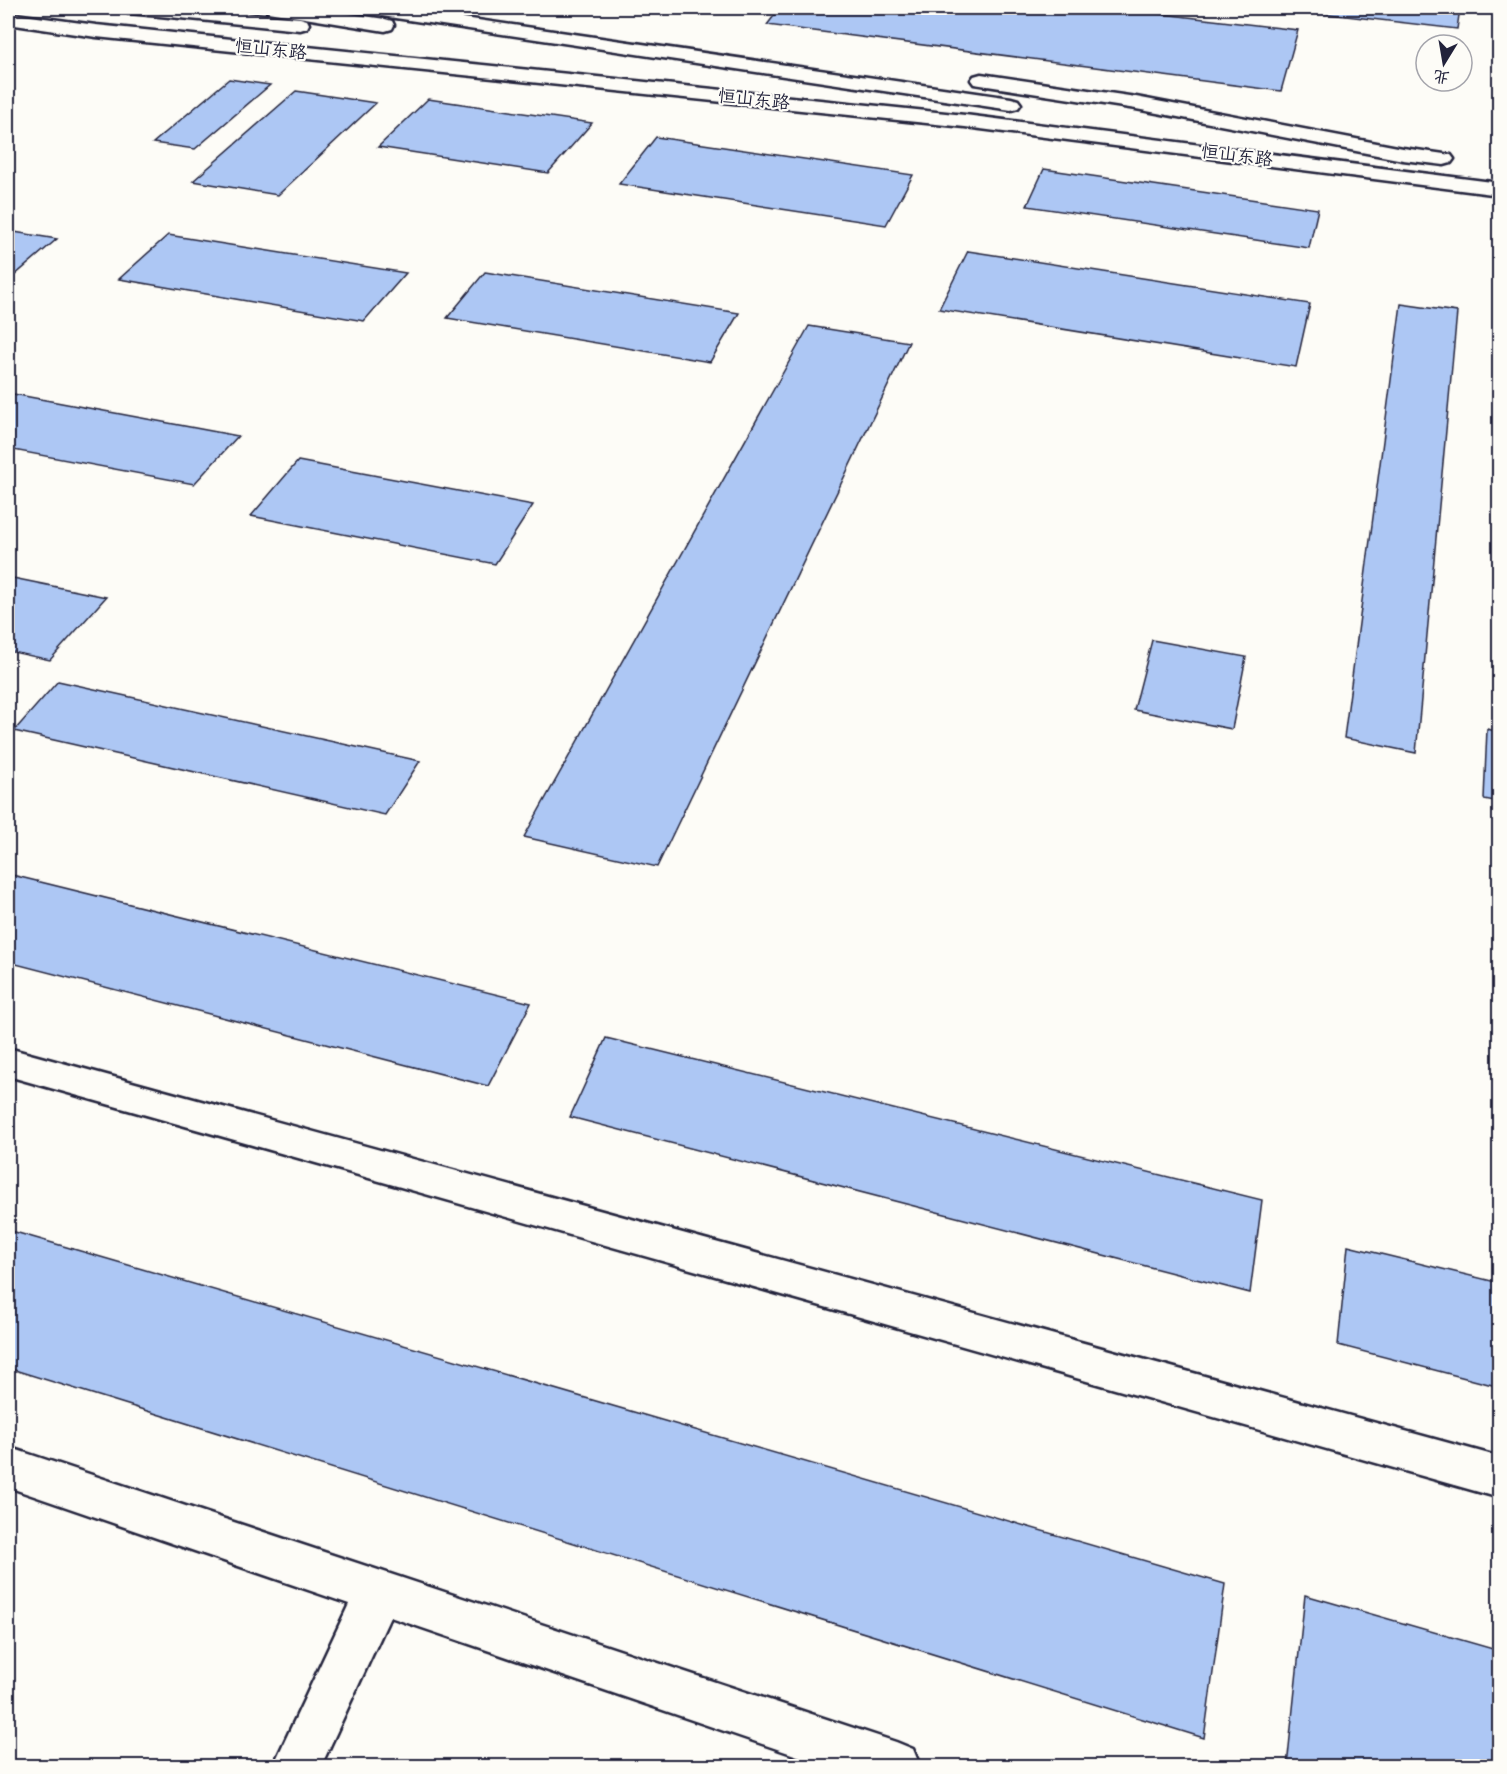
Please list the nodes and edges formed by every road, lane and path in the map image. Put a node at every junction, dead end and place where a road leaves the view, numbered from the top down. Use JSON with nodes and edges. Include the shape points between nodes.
{"nodes":[{"id":1,"x":129,"y":8,"type":"edge"},
{"id":2,"x":274,"y":8,"type":"edge"},
{"id":3,"x":362,"y":8,"type":"edge"},
{"id":4,"x":486,"y":8,"type":"edge"},
{"id":5,"x":8,"y":19,"type":"edge"},
{"id":6,"x":616,"y":27,"type":"dead end"},
{"id":7,"x":401,"y":34,"type":"dead end"},
{"id":8,"x":436,"y":37,"type":"dead end"},
{"id":9,"x":518,"y":45,"type":"junction"},
{"id":10,"x":959,"y":77,"type":"dead end"},
{"id":11,"x":1027,"y":107,"type":"dead end"},
{"id":12,"x":1062,"y":111,"type":"dead end"},
{"id":13,"x":1403,"y":153,"type":"junction"},
{"id":14,"x":1250,"y":157,"type":"junction"},
{"id":15,"x":1467,"y":162,"type":"dead end"},
{"id":16,"x":1500,"y":189,"type":"edge"},
{"id":17,"x":8,"y":1062,"type":"edge"},
{"id":18,"x":8,"y":1467,"type":"edge"},
{"id":19,"x":1500,"y":1478,"type":"edge"},
{"id":20,"x":378,"y":1593,"type":"junction"},
{"id":21,"x":297,"y":1767,"type":"edge"},
{"id":22,"x":896,"y":1767,"type":"edge"}],
"edges":[{"from":1,"to":7,"type":"main road"},
{"from":2,"to":9,"type":"main road"},
{"from":3,"to":11,"type":"main road"},
{"from":4,"to":6,"type":"main road"},
{"from":5,"to":14,"type":"main road","name":"恒山东路","via":[[120,34],[965,121]]},
{"from":8,"to":9,"type":"main road"},
{"from":9,"to":14,"type":"main road"},
{"from":10,"to":13,"type":"main road","name":"恒山东路","via":[[1136,103]]},
{"from":12,"to":13,"type":"main road"},
{"from":13,"to":15,"type":"main road","name":"恒山东路"},
{"from":14,"to":16,"type":"main road","name":"恒山东路"},
{"from":17,"to":19,"type":"main road"},
{"from":18,"to":20,"type":"main road"},
{"from":20,"to":21,"type":"main road"},
{"from":20,"to":22,"type":"main road"}]}
